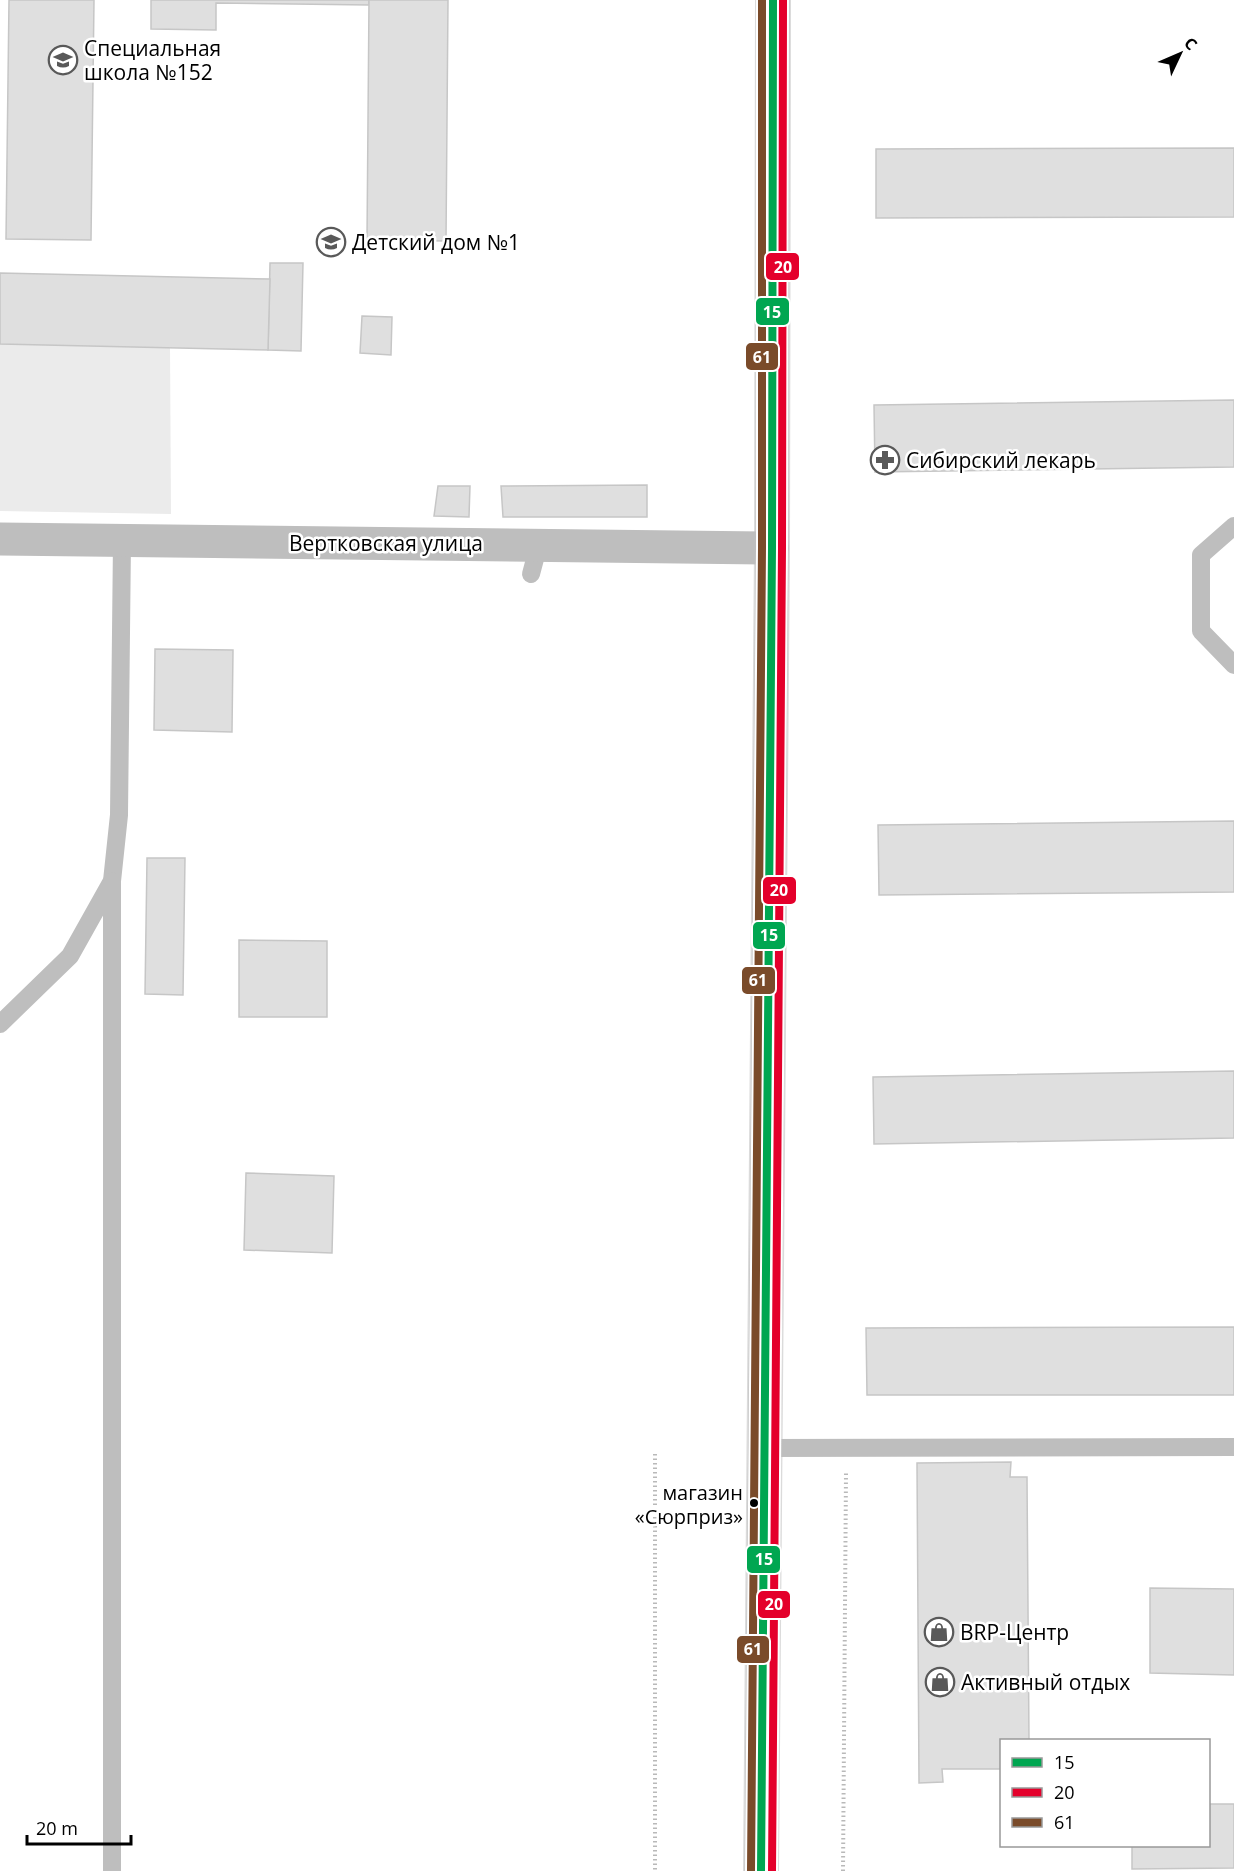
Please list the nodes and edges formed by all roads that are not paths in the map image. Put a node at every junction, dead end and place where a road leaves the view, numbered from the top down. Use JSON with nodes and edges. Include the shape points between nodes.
{"nodes":[{"id":1,"x":773,"y":0,"type":"edge"},
{"id":2,"x":1234,"y":526,"type":"edge"},
{"id":3,"x":0,"y":539,"type":"edge"},
{"id":4,"x":122,"y":541,"type":"junction"},
{"id":5,"x":772,"y":548,"type":"junction"},
{"id":6,"x":1234,"y":665,"type":"edge"},
{"id":7,"x":112,"y":881,"type":"junction"},
{"id":8,"x":0,"y":1024,"type":"edge"},
{"id":9,"x":1234,"y":1447,"type":"edge"},
{"id":10,"x":765,"y":1448,"type":"junction"},
{"id":11,"x":112,"y":1871,"type":"edge"},
{"id":12,"x":761,"y":1871,"type":"edge"}],
"edges":[{"from":1,"to":5,"type":"main road"},
{"from":2,"to":6,"type":"lane","via":[[1201,555],[1201,631]]},
{"from":3,"to":4,"type":"main road","name":"Вертковская улица"},
{"from":4,"to":5,"type":"main road","name":"Вертковская улица","via":[[535,559]]},
{"from":4,"to":7,"type":"lane","via":[[119,815]]},
{"from":5,"to":10,"type":"main road"},
{"from":7,"to":8,"type":"lane","via":[[70,956]]},
{"from":7,"to":11,"type":"lane"},
{"from":9,"to":10,"type":"lane"},
{"from":10,"to":12,"type":"main road"}]}
